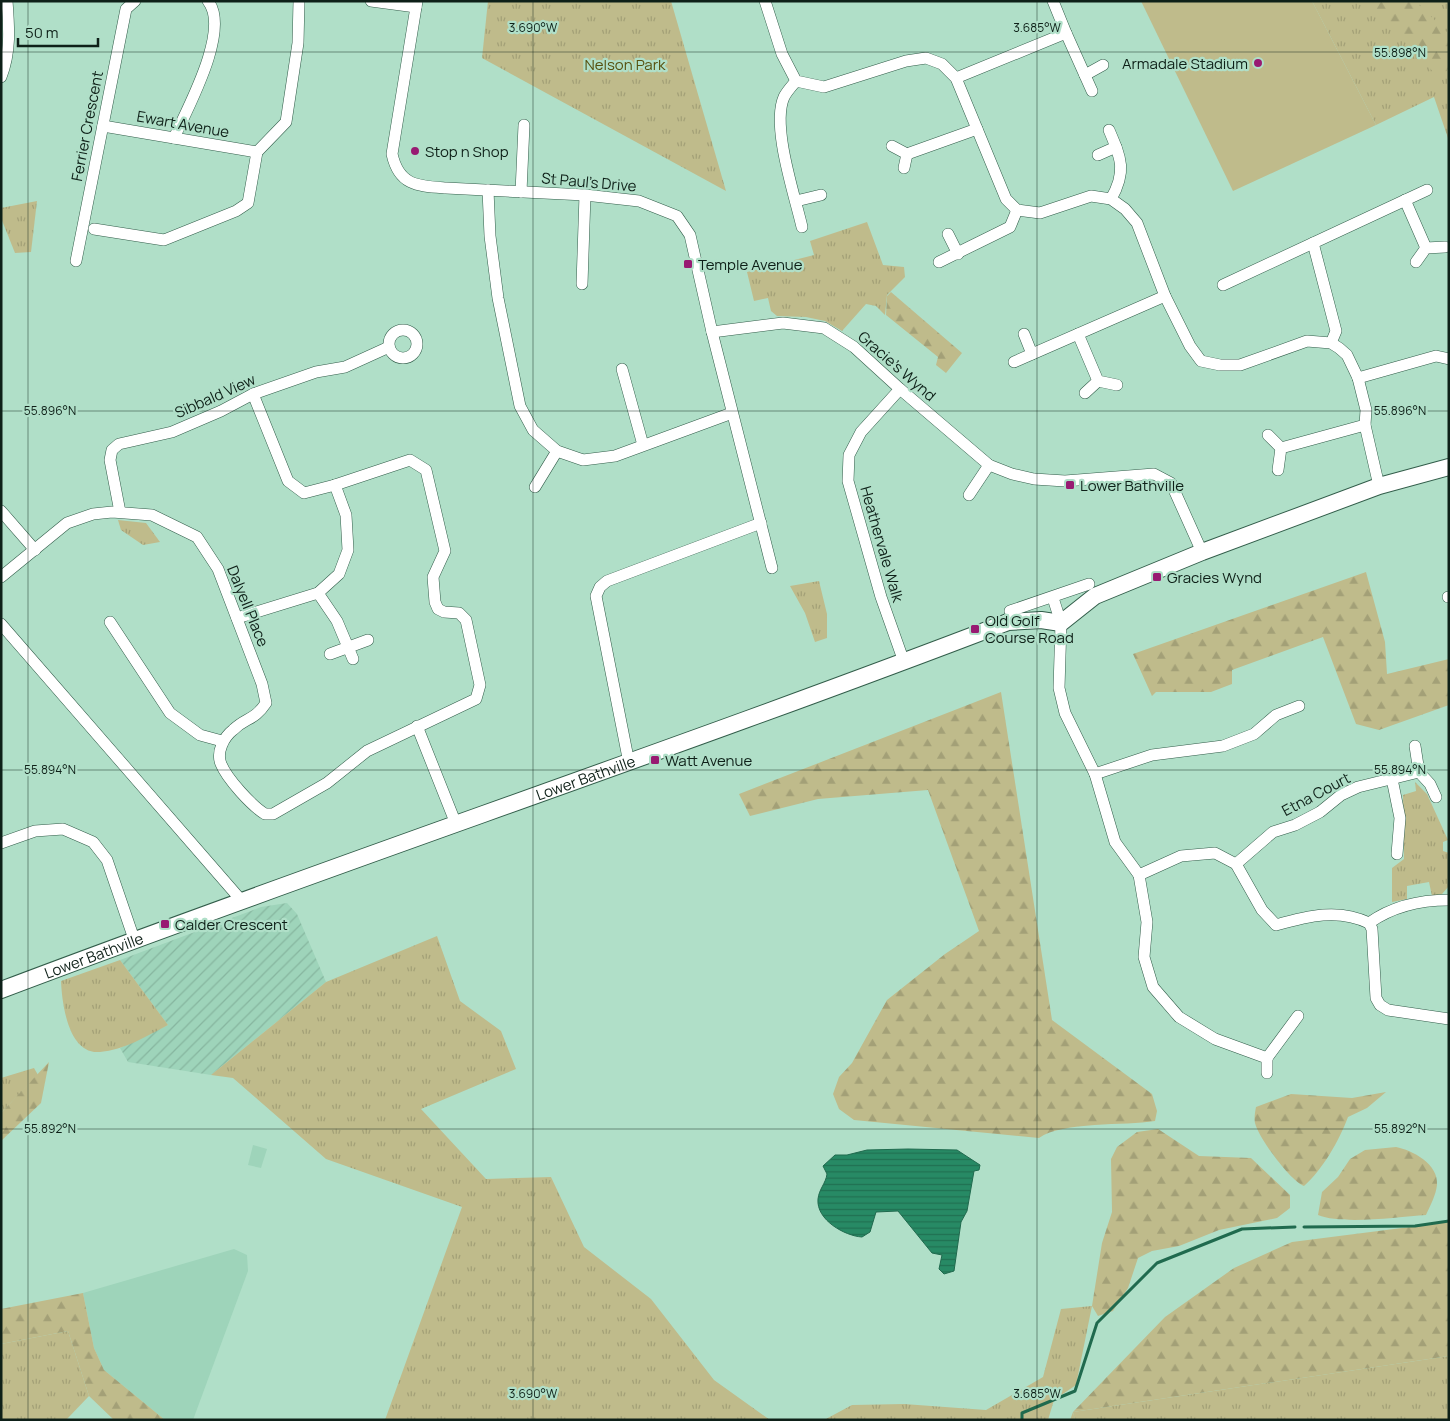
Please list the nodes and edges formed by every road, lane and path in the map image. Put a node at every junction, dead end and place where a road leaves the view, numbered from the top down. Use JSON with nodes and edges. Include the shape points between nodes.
{"nodes":[{"id":1,"x":7,"y":1,"type":"edge"},
{"id":2,"x":135,"y":1,"type":"edge"},
{"id":3,"x":208,"y":1,"type":"edge"},
{"id":4,"x":299,"y":1,"type":"edge"},
{"id":5,"x":371,"y":1,"type":"edge"},
{"id":6,"x":765,"y":1,"type":"edge"},
{"id":7,"x":1052,"y":1,"type":"edge"},
{"id":8,"x":416,"y":4,"type":"edge"},
{"id":9,"x":5,"y":31,"type":"edge"},
{"id":10,"x":1066,"y":34,"type":"junction"},
{"id":11,"x":1103,"y":65,"type":"dead end"},
{"id":12,"x":1084,"y":75,"type":"junction"},
{"id":13,"x":1,"y":77,"type":"edge"},
{"id":14,"x":956,"y":78,"type":"junction"},
{"id":15,"x":796,"y":81,"type":"junction"},
{"id":16,"x":1092,"y":91,"type":"dead end"},
{"id":17,"x":524,"y":125,"type":"dead end"},
{"id":18,"x":103,"y":126,"type":"junction"},
{"id":19,"x":976,"y":129,"type":"junction"},
{"id":20,"x":1108,"y":130,"type":"dead end"},
{"id":21,"x":174,"y":138,"type":"junction"},
{"id":22,"x":892,"y":146,"type":"dead end"},
{"id":23,"x":1116,"y":147,"type":"junction"},
{"id":24,"x":257,"y":152,"type":"junction"},
{"id":25,"x":907,"y":154,"type":"junction"},
{"id":26,"x":1098,"y":155,"type":"dead end"},
{"id":27,"x":904,"y":168,"type":"dead end"},
{"id":28,"x":488,"y":190,"type":"junction"},
{"id":29,"x":1427,"y":190,"type":"dead end"},
{"id":30,"x":521,"y":192,"type":"junction"},
{"id":31,"x":585,"y":195,"type":"junction"},
{"id":32,"x":821,"y":195,"type":"dead end"},
{"id":33,"x":1111,"y":199,"type":"junction"},
{"id":34,"x":1405,"y":200,"type":"junction"},
{"id":35,"x":796,"y":201,"type":"junction"},
{"id":36,"x":1017,"y":210,"type":"junction"},
{"id":37,"x":802,"y":227,"type":"dead end"},
{"id":38,"x":94,"y":229,"type":"dead end"},
{"id":39,"x":948,"y":234,"type":"dead end"},
{"id":40,"x":1313,"y":243,"type":"junction"},
{"id":41,"x":1445,"y":247,"type":"dead end"},
{"id":42,"x":1426,"y":248,"type":"junction"},
{"id":43,"x":958,"y":254,"type":"junction"},
{"id":44,"x":76,"y":261,"type":"dead end"},
{"id":45,"x":939,"y":262,"type":"dead end"},
{"id":46,"x":1416,"y":262,"type":"dead end"},
{"id":47,"x":582,"y":284,"type":"dead end"},
{"id":48,"x":1223,"y":285,"type":"dead end"},
{"id":49,"x":1165,"y":296,"type":"junction"},
{"id":50,"x":712,"y":332,"type":"junction"},
{"id":51,"x":1024,"y":334,"type":"dead end"},
{"id":52,"x":1078,"y":334,"type":"junction"},
{"id":53,"x":1331,"y":343,"type":"junction"},
{"id":54,"x":389,"y":347,"type":"dead end"},
{"id":55,"x":1032,"y":354,"type":"junction"},
{"id":56,"x":1449,"y":359,"type":"edge"},
{"id":57,"x":1014,"y":362,"type":"dead end"},
{"id":58,"x":622,"y":370,"type":"dead end"},
{"id":59,"x":1358,"y":378,"type":"junction"},
{"id":60,"x":1098,"y":381,"type":"junction"},
{"id":61,"x":1117,"y":385,"type":"dead end"},
{"id":62,"x":900,"y":389,"type":"junction"},
{"id":63,"x":1086,"y":393,"type":"dead end"},
{"id":64,"x":253,"y":394,"type":"junction"},
{"id":65,"x":732,"y":413,"type":"junction"},
{"id":66,"x":1365,"y":425,"type":"junction"},
{"id":67,"x":1268,"y":435,"type":"dead end"},
{"id":68,"x":643,"y":445,"type":"junction"},
{"id":69,"x":1280,"y":448,"type":"junction"},
{"id":70,"x":557,"y":452,"type":"junction"},
{"id":71,"x":990,"y":465,"type":"junction"},
{"id":72,"x":1449,"y":467,"type":"edge"},
{"id":73,"x":1278,"y":470,"type":"dead end"},
{"id":74,"x":335,"y":485,"type":"junction"},
{"id":75,"x":1379,"y":486,"type":"junction"},
{"id":76,"x":535,"y":487,"type":"dead end"},
{"id":77,"x":969,"y":495,"type":"dead end"},
{"id":78,"x":1,"y":511,"type":"edge"},
{"id":79,"x":120,"y":512,"type":"junction"},
{"id":80,"x":760,"y":523,"type":"junction"},
{"id":81,"x":35,"y":550,"type":"junction"},
{"id":82,"x":1202,"y":552,"type":"junction"},
{"id":83,"x":772,"y":568,"type":"dead end"},
{"id":84,"x":1,"y":577,"type":"edge"},
{"id":85,"x":1089,"y":584,"type":"dead end"},
{"id":86,"x":318,"y":593,"type":"junction"},
{"id":87,"x":1053,"y":598,"type":"junction"},
{"id":88,"x":1010,"y":611,"type":"dead end"},
{"id":89,"x":236,"y":618,"type":"junction"},
{"id":90,"x":110,"y":622,"type":"dead end"},
{"id":91,"x":1062,"y":623,"type":"junction"},
{"id":92,"x":1,"y":624,"type":"edge"},
{"id":93,"x":368,"y":640,"type":"dead end"},
{"id":94,"x":348,"y":647,"type":"junction"},
{"id":95,"x":330,"y":654,"type":"dead end"},
{"id":96,"x":353,"y":659,"type":"dead end"},
{"id":97,"x":904,"y":662,"type":"junction"},
{"id":98,"x":1299,"y":706,"type":"dead end"},
{"id":99,"x":417,"y":726,"type":"junction"},
{"id":100,"x":222,"y":741,"type":"junction"},
{"id":101,"x":1415,"y":746,"type":"dead end"},
{"id":102,"x":629,"y":763,"type":"junction"},
{"id":103,"x":1419,"y":772,"type":"junction"},
{"id":104,"x":1094,"y":774,"type":"junction"},
{"id":105,"x":1392,"y":779,"type":"junction"},
{"id":106,"x":1436,"y":798,"type":"dead end"},
{"id":107,"x":456,"y":824,"type":"junction"},
{"id":108,"x":1,"y":843,"type":"edge"},
{"id":109,"x":1397,"y":854,"type":"dead end"},
{"id":110,"x":1236,"y":864,"type":"junction"},
{"id":111,"x":1139,"y":875,"type":"junction"},
{"id":112,"x":241,"y":900,"type":"junction"},
{"id":113,"x":1449,"y":900,"type":"edge"},
{"id":114,"x":1369,"y":923,"type":"junction"},
{"id":115,"x":134,"y":939,"type":"junction"},
{"id":116,"x":1,"y":990,"type":"edge"},
{"id":117,"x":1298,"y":1016,"type":"dead end"},
{"id":118,"x":1449,"y":1019,"type":"edge"},
{"id":119,"x":1267,"y":1058,"type":"junction"},
{"id":120,"x":1268,"y":1073,"type":"dead end"}],
"edges":[{"from":1,"to":9,"type":"street"},
{"from":2,"to":18,"type":"street","name":"Ferrier Crescent","via":[[126,9]]},
{"from":3,"to":21,"type":"street","via":[[215,27],[209,60]]},
{"from":4,"to":24,"type":"street","via":[[298,43],[286,122]]},
{"from":5,"to":8,"type":"street"},
{"from":6,"to":15,"type":"street","via":[[782,54]]},
{"from":7,"to":10,"type":"street"},
{"from":8,"to":28,"type":"street","name":"St Paul's Drive","via":[[394,139],[394,166],[405,180],[424,186]]},
{"from":9,"to":13,"type":"street","via":[[7,62]]},
{"from":10,"to":12,"type":"street"},
{"from":10,"to":14,"type":"street"},
{"from":11,"to":12,"type":"street"},
{"from":12,"to":16,"type":"street"},
{"from":14,"to":15,"type":"street","via":[[942,64],[926,58],[906,61],[824,87]]},
{"from":14,"to":19,"type":"street"},
{"from":15,"to":35,"type":"street","via":[[784,97],[780,120]]},
{"from":17,"to":30,"type":"street"},
{"from":18,"to":21,"type":"street","name":"Ewart Avenue"},
{"from":18,"to":44,"type":"street","name":"Ferrier Crescent"},
{"from":19,"to":25,"type":"street"},
{"from":19,"to":36,"type":"street","via":[[1006,199]]},
{"from":20,"to":23,"type":"street"},
{"from":21,"to":24,"type":"street","name":"Ewart Avenue"},
{"from":22,"to":25,"type":"street"},
{"from":23,"to":26,"type":"street"},
{"from":23,"to":33,"type":"street","via":[[1122,166],[1119,184]]},
{"from":24,"to":38,"type":"street","via":[[248,203],[236,211],[164,240]]},
{"from":25,"to":27,"type":"street"},
{"from":28,"to":30,"type":"street","name":"St Paul's Drive"},
{"from":28,"to":70,"type":"street","via":[[498,298],[520,406],[533,430]]},
{"from":29,"to":34,"type":"street"},
{"from":30,"to":31,"type":"street","name":"St Paul's Drive"},
{"from":31,"to":47,"type":"street"},
{"from":31,"to":50,"type":"street","name":"St Paul's Drive","via":[[639,201],[677,216],[690,235]]},
{"from":32,"to":35,"type":"street"},
{"from":33,"to":36,"type":"street","via":[[1090,196],[1040,213]]},
{"from":33,"to":49,"type":"street","via":[[1137,223]]},
{"from":34,"to":40,"type":"street"},
{"from":34,"to":42,"type":"street"},
{"from":35,"to":37,"type":"street"},
{"from":36,"to":43,"type":"street","via":[[1010,227]]},
{"from":39,"to":43,"type":"street"},
{"from":40,"to":48,"type":"street"},
{"from":40,"to":53,"type":"street","via":[[1336,330]]},
{"from":41,"to":42,"type":"street"},
{"from":42,"to":46,"type":"street"},
{"from":43,"to":45,"type":"street"},
{"from":49,"to":52,"type":"street"},
{"from":49,"to":53,"type":"street","via":[[1201,361],[1220,366],[1240,365],[1307,341]]},
{"from":50,"to":62,"type":"street","name":"Gracie's Wynd","via":[[783,323],[824,328],[854,347]]},
{"from":50,"to":65,"type":"street","name":"St Paul's Drive"},
{"from":51,"to":55,"type":"street"},
{"from":52,"to":55,"type":"street"},
{"from":52,"to":60,"type":"street"},
{"from":53,"to":59,"type":"street","via":[[1347,355]]},
{"from":54,"to":64,"type":"street","name":"Sibbald View","via":[[345,367],[316,372]]},
{"from":55,"to":57,"type":"street"},
{"from":56,"to":59,"type":"street","via":[[1436,356]]},
{"from":58,"to":68,"type":"street"},
{"from":59,"to":66,"type":"street","via":[[1366,410]]},
{"from":60,"to":61,"type":"street"},
{"from":60,"to":63,"type":"street"},
{"from":62,"to":71,"type":"street","name":"Gracie's Wynd"},
{"from":62,"to":97,"type":"street","name":"Heathervale Walk","via":[[861,432],[849,455],[848,480],[879,590]]},
{"from":64,"to":74,"type":"street","via":[[288,480],[304,493]]},
{"from":64,"to":79,"type":"street","name":"Sibbald View","via":[[221,412],[172,432],[120,444],[112,450],[110,460]]},
{"from":65,"to":68,"type":"street"},
{"from":65,"to":80,"type":"street","name":"St Paul's Drive"},
{"from":66,"to":69,"type":"street"},
{"from":66,"to":75,"type":"street"},
{"from":67,"to":69,"type":"street"},
{"from":68,"to":70,"type":"street","via":[[615,456],[583,460]]},
{"from":69,"to":73,"type":"street"},
{"from":70,"to":76,"type":"street"},
{"from":71,"to":77,"type":"street"},
{"from":71,"to":82,"type":"street","name":"Gracie's Wynd","via":[[1027,477],[1065,481],[1154,474],[1171,483]]},
{"from":72,"to":75,"type":"main road"},
{"from":74,"to":86,"type":"street","via":[[346,515],[348,550],[339,574]]},
{"from":74,"to":99,"type":"street","via":[[410,460],[426,470],[445,551],[433,577],[434,602],[438,609],[459,613],[466,620],[480,690],[474,701]]},
{"from":75,"to":82,"type":"main road"},
{"from":78,"to":81,"type":"street"},
{"from":79,"to":81,"type":"street","name":"Dalyell Place","via":[[93,514],[67,523]]},
{"from":79,"to":89,"type":"street","name":"Dalyell Place","via":[[152,515],[196,537],[218,569]]},
{"from":80,"to":83,"type":"street","name":"St Paul's Drive"},
{"from":80,"to":102,"type":"street","via":[[608,581],[600,587],[596,596]]},
{"from":81,"to":84,"type":"street","name":"Dalyell Place"},
{"from":82,"to":91,"type":"main road","via":[[1094,596]]},
{"from":85,"to":87,"type":"street"},
{"from":86,"to":89,"type":"street"},
{"from":86,"to":94,"type":"street","via":[[337,621]]},
{"from":87,"to":88,"type":"street"},
{"from":87,"to":91,"type":"street"},
{"from":89,"to":100,"type":"street","name":"Dalyell Place","via":[[262,684],[266,703],[258,715],[234,728]]},
{"from":90,"to":100,"type":"street","via":[[170,713],[200,735]]},
{"from":91,"to":97,"type":"main road","name":"Lower Bathville","via":[[1042,620],[1008,622]]},
{"from":91,"to":104,"type":"street","via":[[1059,688],[1065,713]]},
{"from":92,"to":112,"type":"street"},
{"from":93,"to":94,"type":"street"},
{"from":94,"to":95,"type":"street"},
{"from":94,"to":96,"type":"street"},
{"from":97,"to":102,"type":"main road","name":"Lower Bathville"},
{"from":98,"to":104,"type":"street","via":[[1276,715],[1254,734],[1223,746],[1152,755]]},
{"from":99,"to":100,"type":"street","via":[[367,751],[327,783],[273,814],[259,810],[228,776],[220,763]]},
{"from":99,"to":107,"type":"street"},
{"from":101,"to":103,"type":"street"},
{"from":102,"to":107,"type":"main road","name":"Lower Bathville"},
{"from":103,"to":105,"type":"street","name":"Etna Court"},
{"from":103,"to":106,"type":"street","via":[[1430,784]]},
{"from":104,"to":111,"type":"street","via":[[1115,842]]},
{"from":105,"to":109,"type":"street","via":[[1400,818]]},
{"from":105,"to":110,"type":"street","name":"Etna Court","via":[[1358,787],[1341,795],[1320,812],[1273,832]]},
{"from":107,"to":112,"type":"main road","name":"Lower Bathville"},
{"from":108,"to":115,"type":"street","via":[[35,831],[63,829],[93,842],[106,860]]},
{"from":110,"to":111,"type":"street","via":[[1214,853],[1181,856]]},
{"from":110,"to":114,"type":"street","via":[[1262,910],[1276,926],[1312,915],[1328,914],[1357,917]]},
{"from":111,"to":119,"type":"street","via":[[1148,922],[1144,957],[1153,987],[1179,1017],[1208,1034]]},
{"from":112,"to":115,"type":"main road","name":"Lower Bathville"},
{"from":113,"to":114,"type":"street","via":[[1387,910]]},
{"from":114,"to":118,"type":"street","via":[[1376,998],[1380,1005],[1388,1010]]},
{"from":115,"to":116,"type":"main road","name":"Lower Bathville"},
{"from":117,"to":119,"type":"street"},
{"from":119,"to":120,"type":"street"}]}
